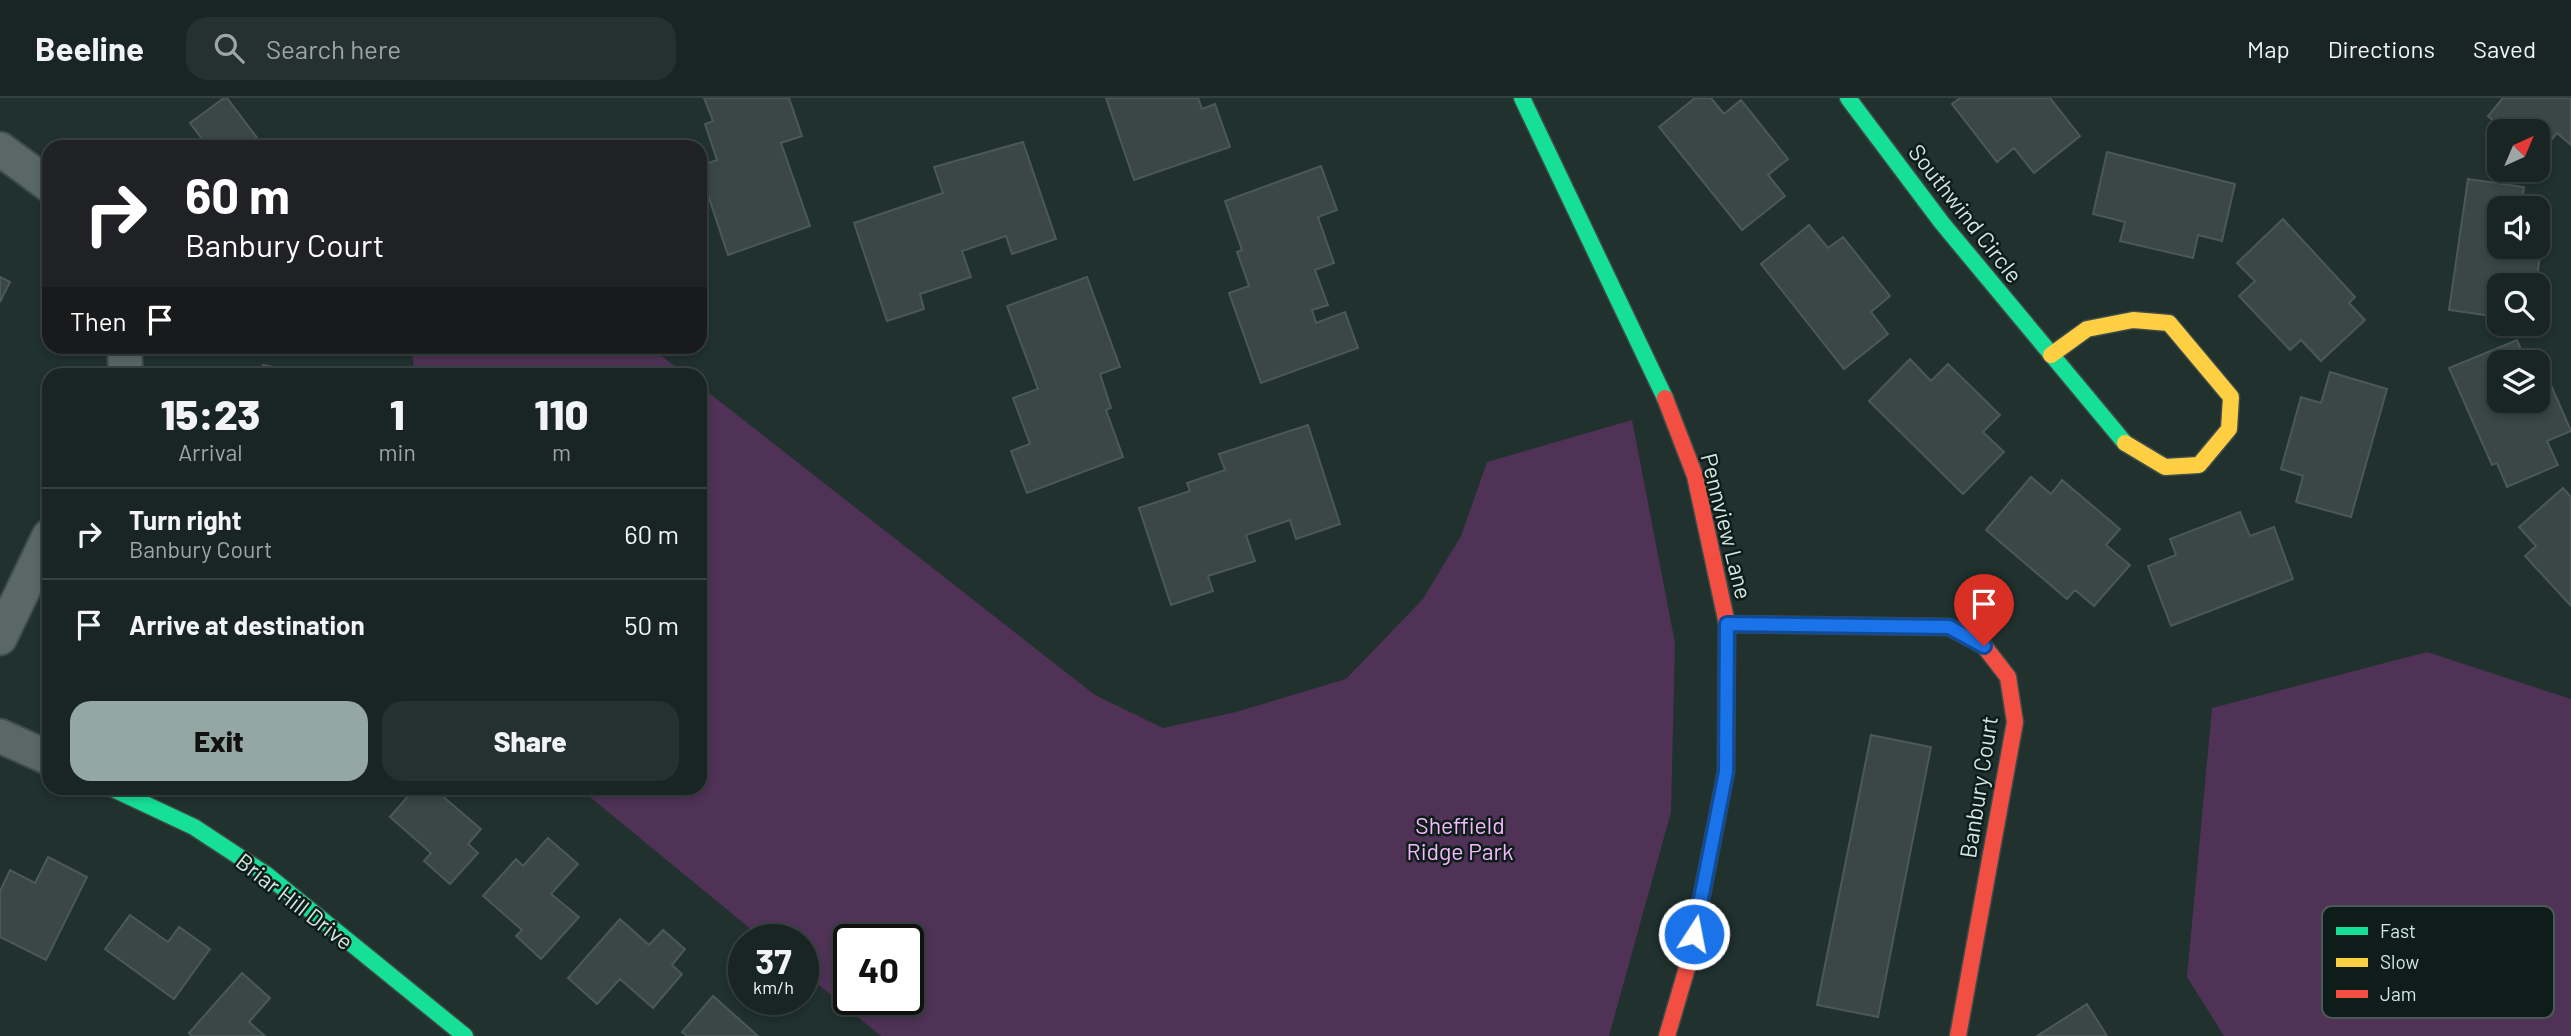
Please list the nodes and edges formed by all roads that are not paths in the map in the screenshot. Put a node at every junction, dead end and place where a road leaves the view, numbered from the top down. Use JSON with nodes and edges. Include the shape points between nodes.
{"nodes":[{"id":1,"x":1847,"y":98,"type":"edge"},
{"id":2,"x":1524,"y":99,"type":"edge"},
{"id":3,"x":0,"y":149,"type":"edge"},
{"id":4,"x":42,"y":180,"type":"edge"},
{"id":5,"x":2051,"y":355,"type":"junction"},
{"id":6,"x":42,"y":551,"type":"edge"},
{"id":7,"x":1727,"y":624,"type":"junction"},
{"id":8,"x":0,"y":638,"type":"edge"},
{"id":9,"x":0,"y":736,"type":"edge"},
{"id":10,"x":42,"y":755,"type":"edge"},
{"id":11,"x":126,"y":795,"type":"edge"},
{"id":12,"x":465,"y":1036,"type":"edge"},
{"id":13,"x":1667,"y":1036,"type":"edge"},
{"id":14,"x":1958,"y":1036,"type":"edge"}],
"edges":[{"from":1,"to":5,"type":"street","name":"Southwind Circle"},
{"from":2,"to":7,"type":"street","name":"Pennview Lane","via":[[1658,377],[1695,476]]},
{"from":3,"to":4,"type":"street"},
{"from":5,"to":5,"type":"street","name":"Southwind Circle","via":[[2128,447],[2165,467],[2199,465],[2229,429],[2231,397],[2169,323],[2133,320],[2087,329]]},
{"from":6,"to":8,"type":"street"},
{"from":7,"to":13,"type":"street","name":"Pennview Lane","via":[[1726,772],[1689,961]]},
{"from":7,"to":14,"type":"street","name":"Banbury Court","via":[[1949,627],[1984,646],[2008,677],[2015,722]]},
{"from":9,"to":10,"type":"street"},
{"from":11,"to":12,"type":"street","name":"Briar Hill Drive","via":[[194,827],[267,875]]}]}
